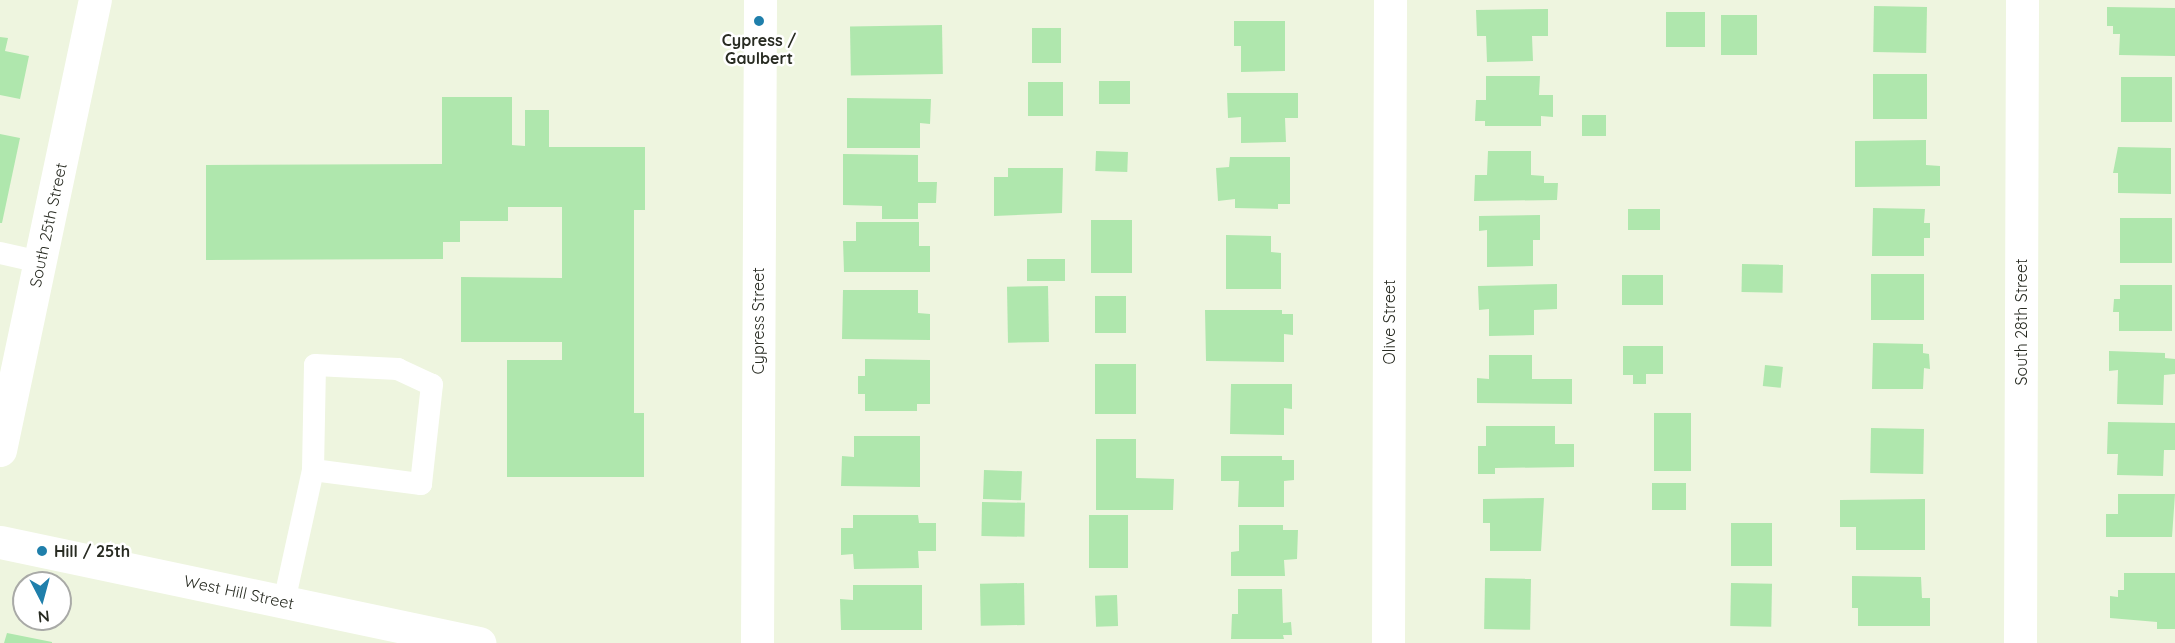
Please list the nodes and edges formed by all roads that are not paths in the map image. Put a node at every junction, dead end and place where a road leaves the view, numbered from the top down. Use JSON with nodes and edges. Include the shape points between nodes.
{"nodes":[{"id":1,"x":95,"y":0,"type":"edge"},
{"id":2,"x":759,"y":0,"type":"edge"},
{"id":3,"x":1390,"y":0,"type":"edge"},
{"id":4,"x":2022,"y":0,"type":"edge"},
{"id":5,"x":0,"y":253,"type":"edge"},
{"id":6,"x":40,"y":262,"type":"junction"},
{"id":7,"x":0,"y":450,"type":"edge"},
{"id":8,"x":313,"y":470,"type":"junction"},
{"id":9,"x":0,"y":542,"type":"edge"},
{"id":10,"x":284,"y":602,"type":"junction"},
{"id":11,"x":479,"y":643,"type":"edge"},
{"id":12,"x":757,"y":643,"type":"edge"},
{"id":13,"x":1388,"y":643,"type":"edge"},
{"id":14,"x":2020,"y":643,"type":"edge"}],
"edges":[{"from":1,"to":6,"type":"street","name":"South 25th Street"},
{"from":2,"to":12,"type":"street","name":"Cypress Street"},
{"from":3,"to":13,"type":"street","name":"Olive Street"},
{"from":4,"to":14,"type":"street","name":"South 28th Street"},
{"from":5,"to":6,"type":"lane"},
{"from":6,"to":7,"type":"street","name":"South 25th Street"},
{"from":8,"to":8,"type":"lane","via":[[421,484],[432,384],[398,369],[315,365]]},
{"from":8,"to":10,"type":"lane"},
{"from":9,"to":10,"type":"street","name":"West Hill Street"},
{"from":10,"to":11,"type":"street","name":"West Hill Street"}]}
